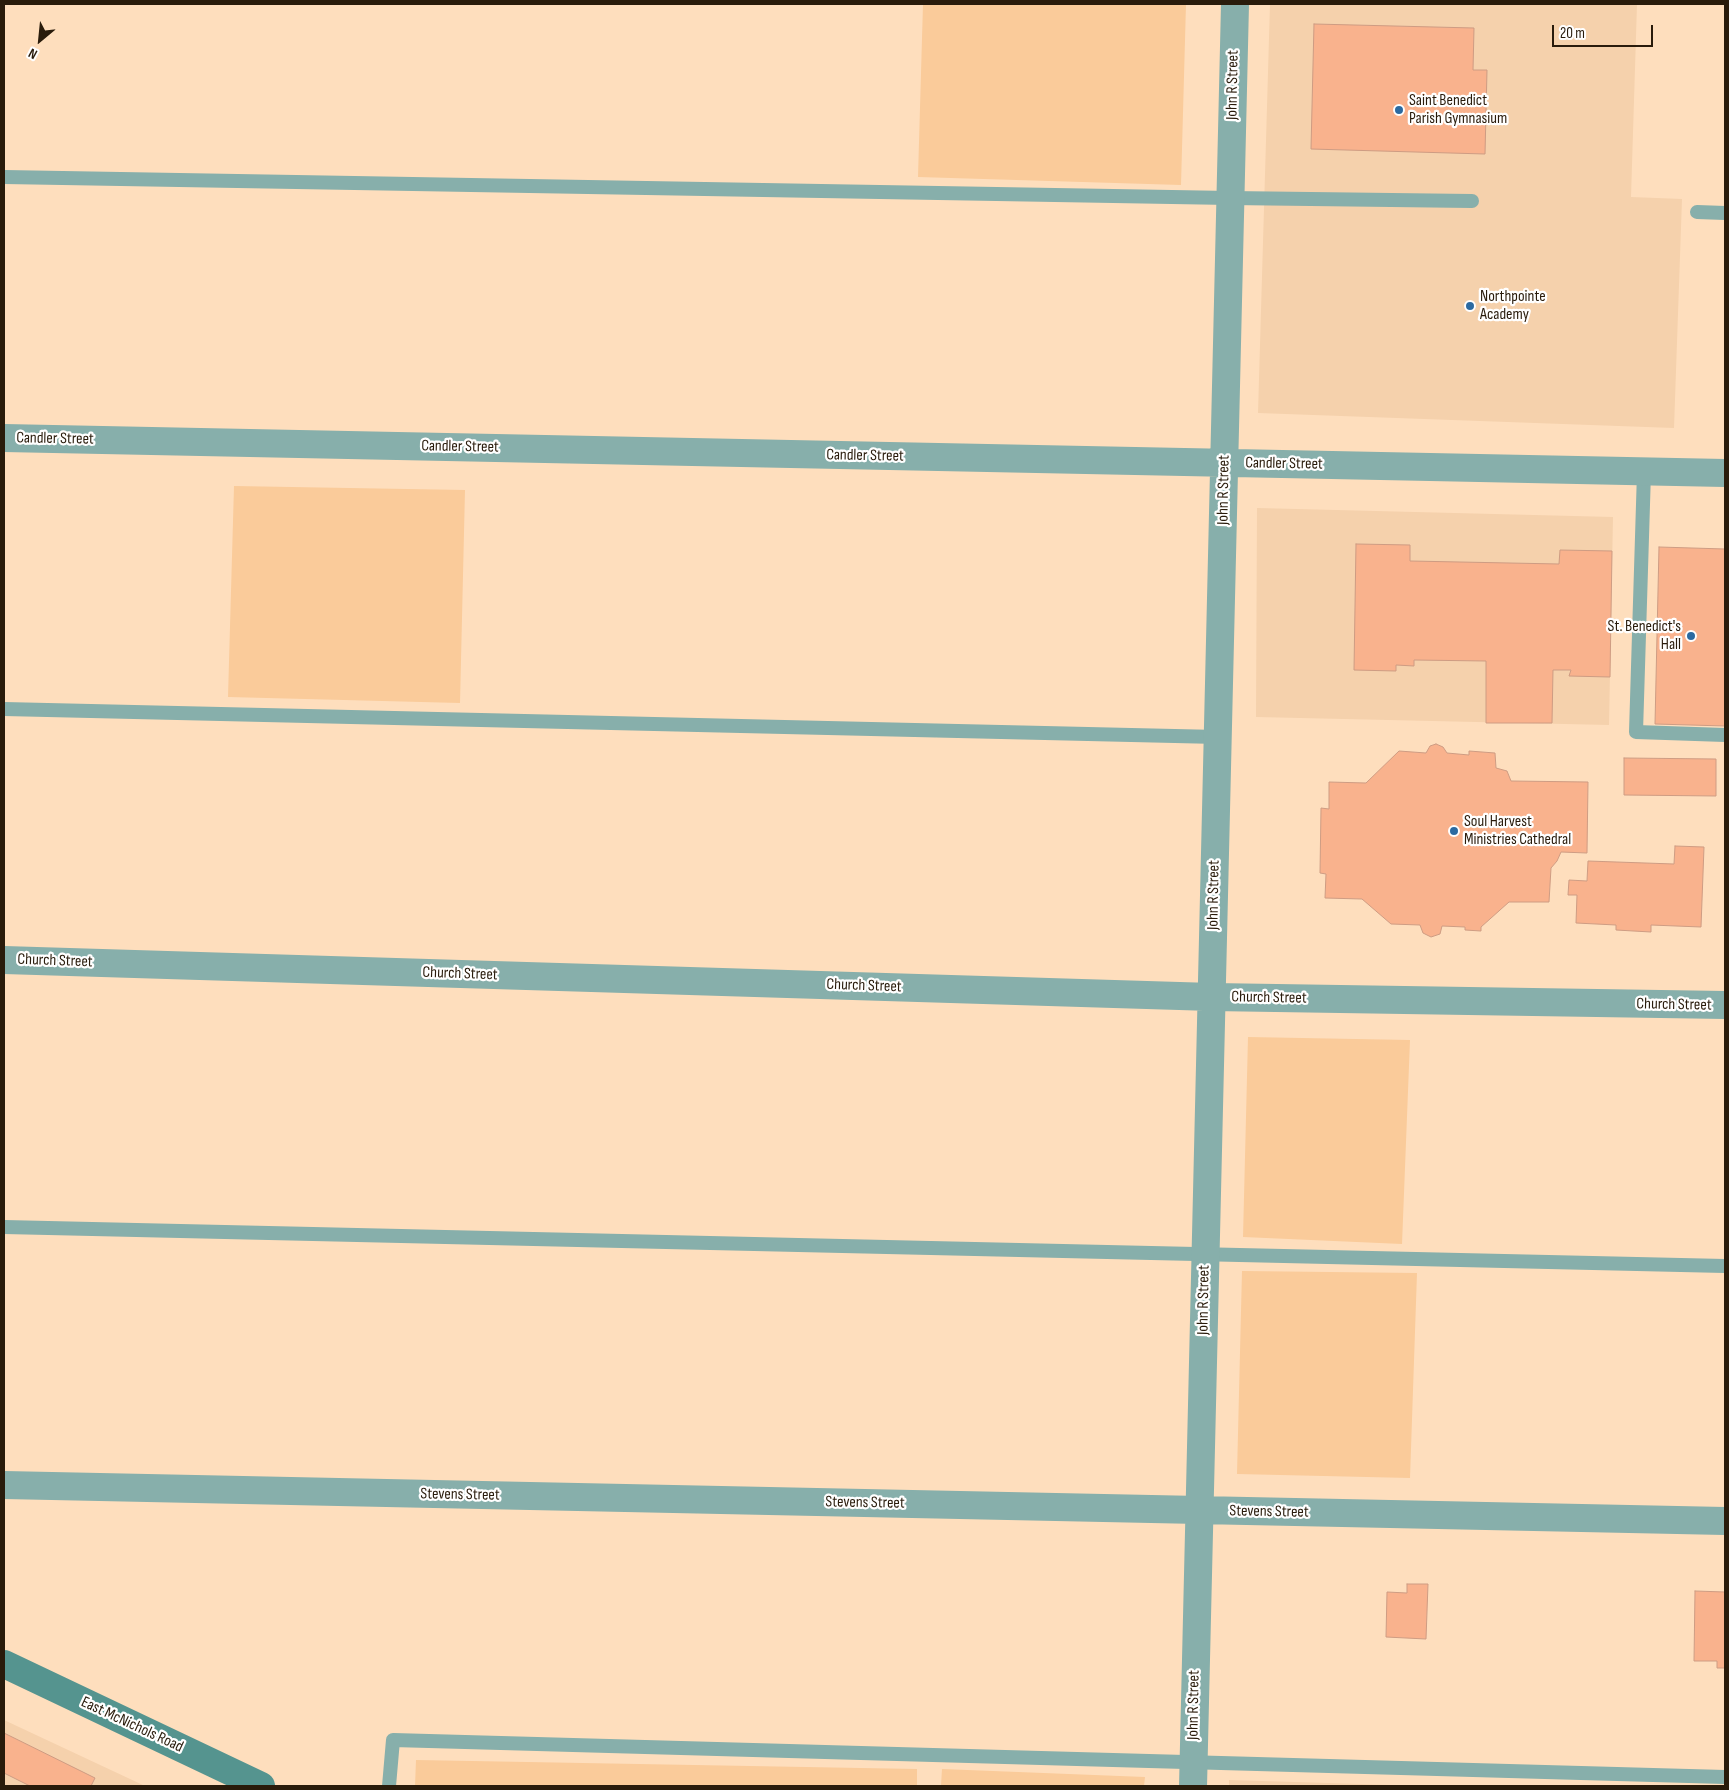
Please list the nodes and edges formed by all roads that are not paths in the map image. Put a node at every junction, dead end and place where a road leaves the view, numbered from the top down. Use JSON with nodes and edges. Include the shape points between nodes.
{"nodes":[{"id":1,"x":1235,"y":4,"type":"edge"},
{"id":2,"x":4,"y":178,"type":"edge"},
{"id":3,"x":1230,"y":198,"type":"junction"},
{"id":4,"x":1472,"y":201,"type":"dead end"},
{"id":5,"x":1696,"y":212,"type":"dead end"},
{"id":6,"x":1725,"y":213,"type":"edge"},
{"id":7,"x":4,"y":438,"type":"edge"},
{"id":8,"x":1225,"y":463,"type":"junction"},
{"id":9,"x":1644,"y":472,"type":"junction"},
{"id":10,"x":1725,"y":473,"type":"edge"},
{"id":11,"x":4,"y":708,"type":"edge"},
{"id":12,"x":1725,"y":735,"type":"edge"},
{"id":13,"x":1218,"y":737,"type":"junction"},
{"id":14,"x":4,"y":960,"type":"edge"},
{"id":15,"x":1212,"y":997,"type":"junction"},
{"id":16,"x":1725,"y":1005,"type":"edge"},
{"id":17,"x":4,"y":1228,"type":"edge"},
{"id":18,"x":1205,"y":1255,"type":"junction"},
{"id":19,"x":1725,"y":1266,"type":"edge"},
{"id":20,"x":4,"y":1485,"type":"edge"},
{"id":21,"x":1199,"y":1510,"type":"junction"},
{"id":22,"x":1725,"y":1521,"type":"edge"},
{"id":23,"x":4,"y":1664,"type":"edge"},
{"id":24,"x":1193,"y":1774,"type":"edge"},
{"id":25,"x":1725,"y":1777,"type":"edge"},
{"id":26,"x":261,"y":1786,"type":"edge"},
{"id":27,"x":389,"y":1786,"type":"edge"}],
"edges":[{"from":1,"to":3,"type":"street","name":"John R Street"},
{"from":2,"to":3,"type":"lane"},
{"from":3,"to":4,"type":"lane"},
{"from":3,"to":8,"type":"street","name":"John R Street"},
{"from":5,"to":6,"type":"lane"},
{"from":7,"to":8,"type":"street","name":"Candler Street"},
{"from":8,"to":9,"type":"street","name":"Candler Street"},
{"from":8,"to":13,"type":"street","name":"John R Street"},
{"from":9,"to":10,"type":"street","name":"Candler Street"},
{"from":9,"to":12,"type":"lane","via":[[1636,732]]},
{"from":11,"to":13,"type":"lane"},
{"from":13,"to":15,"type":"street","name":"John R Street"},
{"from":14,"to":15,"type":"street","name":"Church Street"},
{"from":15,"to":16,"type":"street","name":"Church Street"},
{"from":15,"to":18,"type":"street","name":"John R Street"},
{"from":17,"to":18,"type":"lane"},
{"from":18,"to":19,"type":"lane"},
{"from":18,"to":21,"type":"street","name":"John R Street"},
{"from":20,"to":21,"type":"street","name":"Stevens Street"},
{"from":21,"to":22,"type":"street","name":"Stevens Street"},
{"from":21,"to":24,"type":"street","name":"John R Street"},
{"from":23,"to":26,"type":"main road","name":"East McNichols Road"},
{"from":24,"to":25,"type":"lane"},
{"from":24,"to":27,"type":"lane","via":[[393,1740]]}]}
